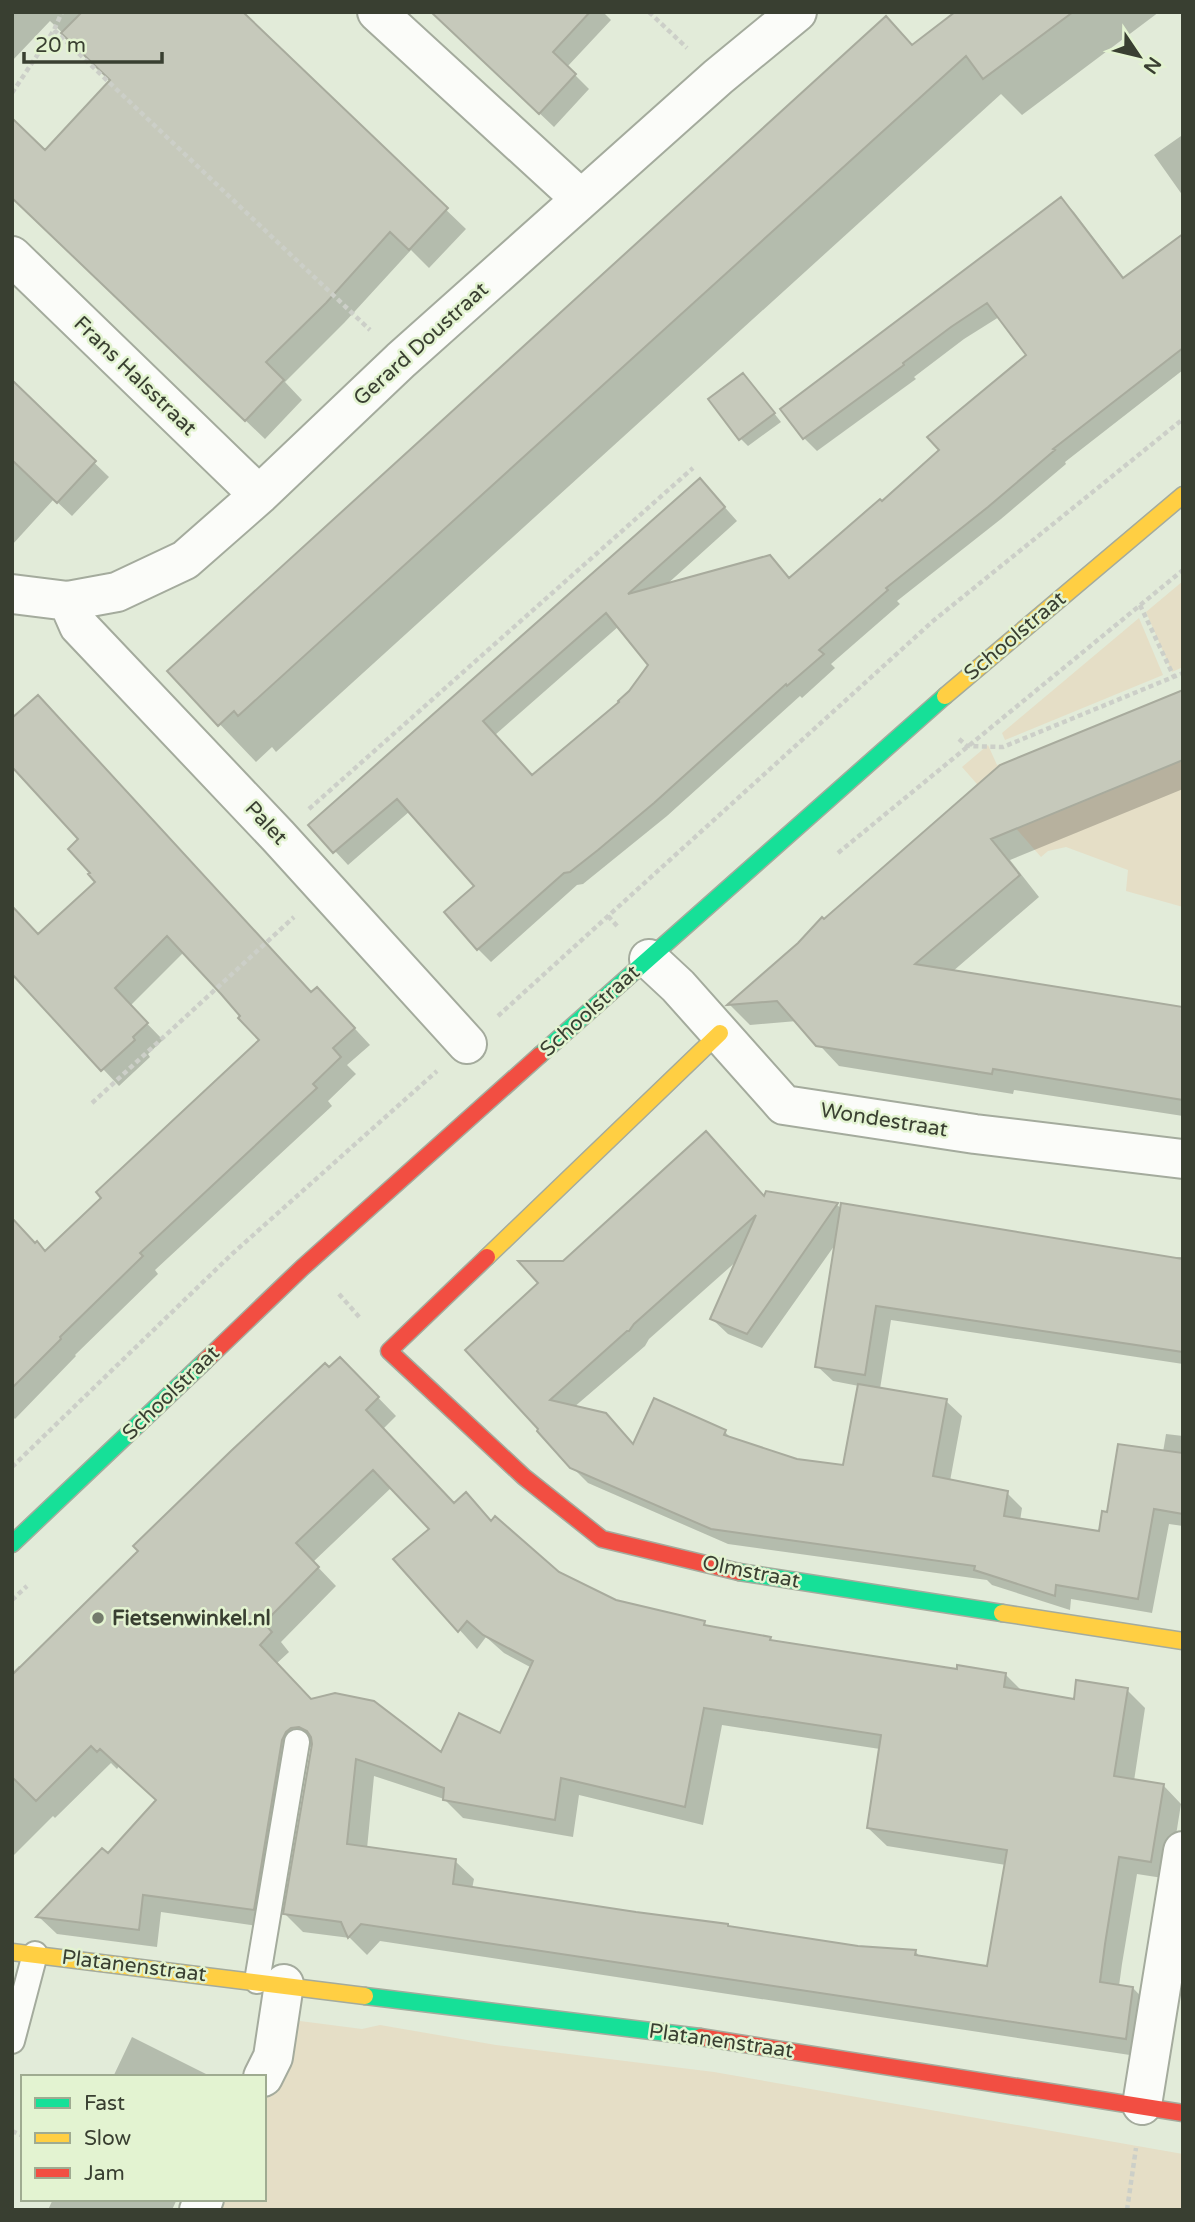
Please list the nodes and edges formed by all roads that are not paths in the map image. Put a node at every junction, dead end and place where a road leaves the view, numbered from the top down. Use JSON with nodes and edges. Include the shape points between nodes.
{"nodes":[{"id":1,"x":377,"y":12,"type":"edge"},
{"id":2,"x":797,"y":12,"type":"edge"},
{"id":3,"x":581,"y":199,"type":"junction"},
{"id":4,"x":12,"y":256,"type":"edge"},
{"id":5,"x":259,"y":495,"type":"junction"},
{"id":6,"x":1183,"y":495,"type":"edge"},
{"id":7,"x":12,"y":594,"type":"edge"},
{"id":8,"x":68,"y":601,"type":"junction"},
{"id":9,"x":649,"y":959,"type":"junction"},
{"id":10,"x":720,"y":1033,"type":"junction"},
{"id":11,"x":467,"y":1044,"type":"road end"},
{"id":12,"x":1183,"y":1159,"type":"edge"},
{"id":13,"x":12,"y":1544,"type":"edge"},
{"id":14,"x":1183,"y":1641,"type":"edge"},
{"id":15,"x":297,"y":1742,"type":"dead end"},
{"id":16,"x":1183,"y":1851,"type":"edge"},
{"id":17,"x":24,"y":1953,"type":"edge"},
{"id":18,"x":270,"y":1983,"type":"junction"},
{"id":19,"x":12,"y":2041,"type":"edge"},
{"id":20,"x":264,"y":2075,"type":"edge"},
{"id":21,"x":1142,"y":2105,"type":"junction"},
{"id":22,"x":1183,"y":2113,"type":"edge"}],
"edges":[{"from":1,"to":3,"type":"street"},
{"from":2,"to":3,"type":"street","name":"Gerard Doustraat"},
{"from":3,"to":5,"type":"street","name":"Gerard Doustraat"},
{"from":4,"to":5,"type":"street","name":"Frans Halsstraat"},
{"from":5,"to":8,"type":"street","name":"Gerard Doustraat","via":[[185,560],[117,592]]},
{"from":6,"to":9,"type":"street","name":"Schoolstraat","via":[[928,710]]},
{"from":7,"to":8,"type":"street","name":"Gerard Doustraat"},
{"from":8,"to":11,"type":"street","name":"Palet","via":[[79,626]]},
{"from":9,"to":10,"type":"street","name":"Wondestraat"},
{"from":9,"to":13,"type":"street","name":"Schoolstraat","via":[[302,1268]]},
{"from":10,"to":12,"type":"street","name":"Wondestraat","via":[[784,1105]]},
{"from":10,"to":14,"type":"street","name":"Olmstraat","via":[[389,1351],[524,1477],[602,1539],[748,1574]]},
{"from":15,"to":18,"type":"lane"},
{"from":16,"to":21,"type":"street"},
{"from":17,"to":18,"type":"street","name":"Platanenstraat"},
{"from":17,"to":19,"type":"lane"},
{"from":18,"to":20,"type":"street","via":[[273,2057]]},
{"from":18,"to":21,"type":"street","name":"Platanenstraat","via":[[715,2039]]},
{"from":21,"to":22,"type":"street","name":"Platanenstraat"}]}
